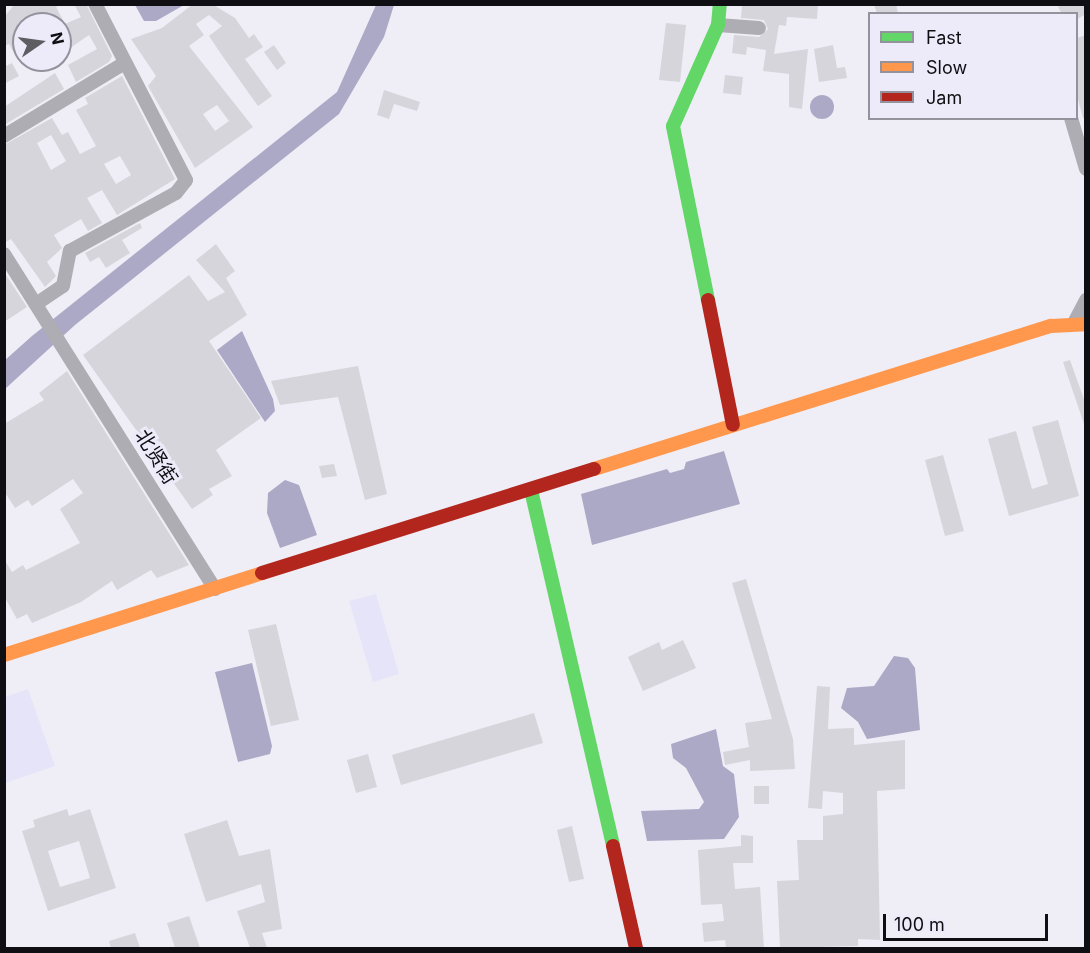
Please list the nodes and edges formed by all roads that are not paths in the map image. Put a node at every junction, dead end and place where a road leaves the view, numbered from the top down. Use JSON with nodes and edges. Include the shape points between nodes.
{"nodes":[{"id":1,"x":95,"y":4,"type":"edge"},
{"id":2,"x":720,"y":4,"type":"edge"},
{"id":3,"x":718,"y":25,"type":"junction"},
{"id":4,"x":759,"y":28,"type":"dead end"},
{"id":5,"x":123,"y":64,"type":"junction"},
{"id":6,"x":1072,"y":120,"type":"edge"},
{"id":7,"x":4,"y":136,"type":"edge"},
{"id":8,"x":1086,"y":169,"type":"edge"},
{"id":9,"x":4,"y":254,"type":"edge"},
{"id":10,"x":1086,"y":300,"type":"edge"},
{"id":11,"x":40,"y":310,"type":"junction"},
{"id":12,"x":1082,"y":321,"type":"edge"},
{"id":13,"x":733,"y":425,"type":"junction"},
{"id":14,"x":531,"y":490,"type":"junction"},
{"id":15,"x":215,"y":589,"type":"junction"},
{"id":16,"x":4,"y":656,"type":"edge"},
{"id":17,"x":636,"y":948,"type":"edge"}],
"edges":[{"from":1,"to":5,"type":"street"},
{"from":2,"to":3,"type":"main road"},
{"from":3,"to":4,"type":"street"},
{"from":3,"to":13,"type":"main road","via":[[673,126]]},
{"from":5,"to":7,"type":"street"},
{"from":5,"to":11,"type":"street","via":[[186,180],[176,193],[70,250],[63,286]]},
{"from":6,"to":8,"type":"street"},
{"from":9,"to":11,"type":"street"},
{"from":10,"to":12,"type":"street"},
{"from":11,"to":15,"type":"street","name":"北贤街"},
{"from":12,"to":13,"type":"main road"},
{"from":13,"to":14,"type":"main road"},
{"from":14,"to":15,"type":"main road"},
{"from":14,"to":17,"type":"main road"},
{"from":15,"to":16,"type":"main road"}]}
